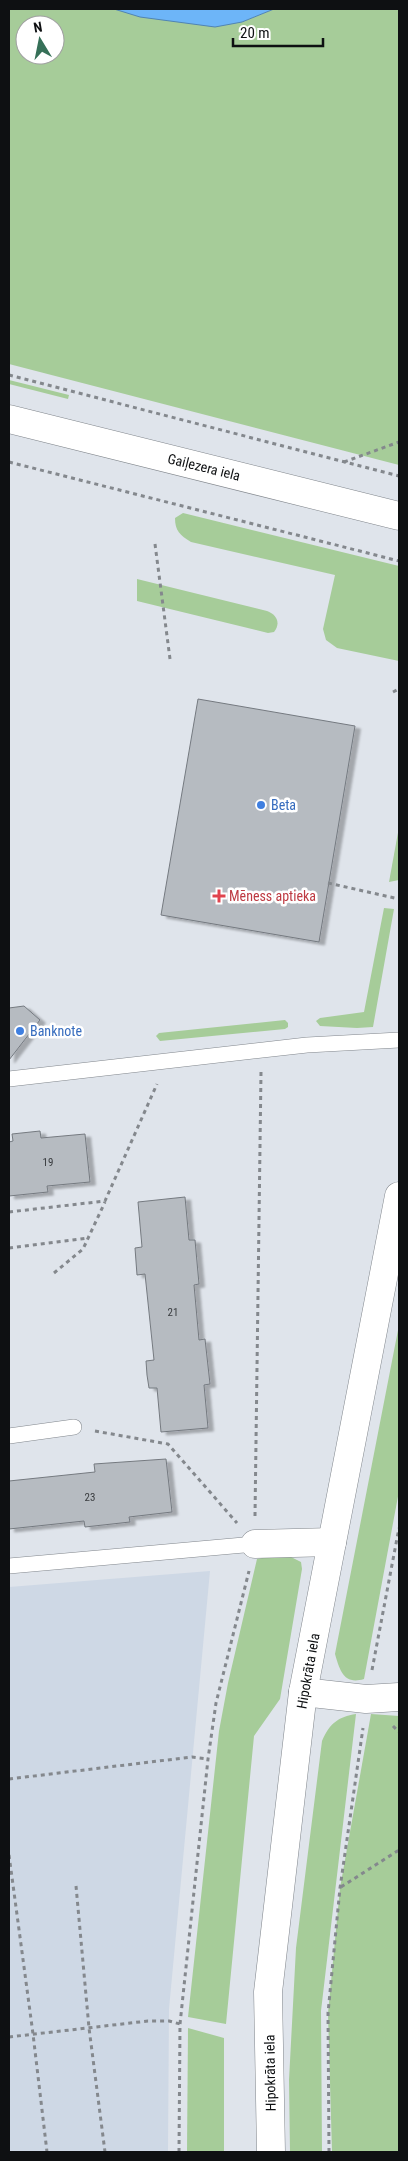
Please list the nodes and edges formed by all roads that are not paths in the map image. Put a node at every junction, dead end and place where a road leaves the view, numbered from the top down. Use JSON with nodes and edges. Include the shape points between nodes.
{"nodes":[{"id":1,"x":9,"y":419,"type":"edge"},
{"id":2,"x":399,"y":516,"type":"edge"},
{"id":3,"x":399,"y":1040,"type":"edge"},
{"id":4,"x":9,"y":1079,"type":"edge"},
{"id":5,"x":399,"y":1196,"type":"edge"},
{"id":6,"x":74,"y":1426,"type":"road end"},
{"id":7,"x":9,"y":1436,"type":"edge"},
{"id":8,"x":332,"y":1542,"type":"junction"},
{"id":9,"x":255,"y":1544,"type":"joint"},
{"id":10,"x":9,"y":1566,"type":"edge"},
{"id":11,"x":303,"y":1692,"type":"junction"},
{"id":12,"x":399,"y":1697,"type":"edge"},
{"id":13,"x":271,"y":2152,"type":"edge"}],
"edges":[{"from":1,"to":2,"type":"street","name":"Gaiļezera iela"},
{"from":3,"to":4,"type":"lane","via":[[307,1045]]},
{"from":5,"to":8,"type":"street","name":"Hipokrāta iela"},
{"from":6,"to":7,"type":"lane"},
{"from":8,"to":9,"type":"street"},
{"from":8,"to":11,"type":"street","name":"Hipokrāta iela"},
{"from":9,"to":10,"type":"lane"},
{"from":11,"to":12,"type":"street","via":[[366,1699]]},
{"from":11,"to":13,"type":"street","name":"Hipokrāta iela","via":[[268,1992]]}]}
